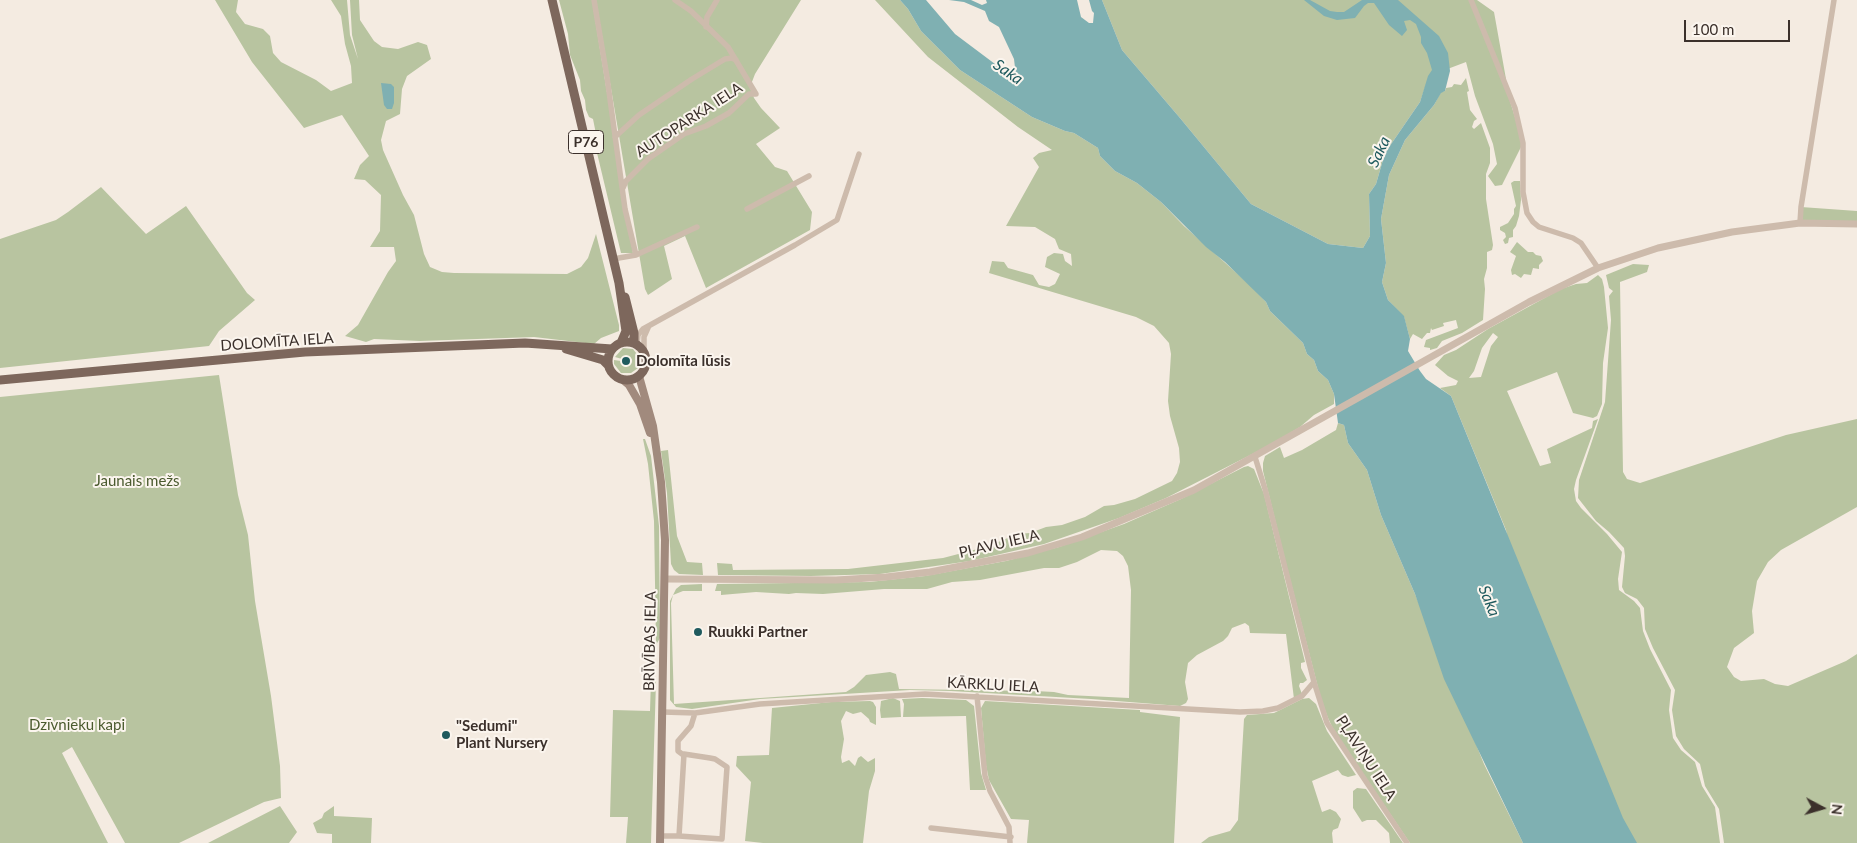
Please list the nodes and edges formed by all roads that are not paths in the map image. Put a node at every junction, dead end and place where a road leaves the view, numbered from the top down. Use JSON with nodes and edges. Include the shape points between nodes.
{"nodes":[{"id":1,"x":552,"y":0,"type":"edge"},
{"id":2,"x":594,"y":0,"type":"edge"},
{"id":3,"x":675,"y":0,"type":"edge"},
{"id":4,"x":717,"y":0,"type":"edge"},
{"id":5,"x":1471,"y":0,"type":"edge"},
{"id":6,"x":1834,"y":0,"type":"edge"},
{"id":7,"x":706,"y":27,"type":"junction"},
{"id":8,"x":738,"y":61,"type":"junction"},
{"id":9,"x":615,"y":137,"type":"junction"},
{"id":10,"x":859,"y":154,"type":"dead end"},
{"id":11,"x":809,"y":176,"type":"dead end"},
{"id":12,"x":623,"y":188,"type":"junction"},
{"id":13,"x":747,"y":209,"type":"dead end"},
{"id":14,"x":1800,"y":223,"type":"junction"},
{"id":15,"x":1857,"y":224,"type":"edge"},
{"id":16,"x":697,"y":227,"type":"dead end"},
{"id":17,"x":636,"y":255,"type":"junction"},
{"id":18,"x":614,"y":259,"type":"junction"},
{"id":19,"x":1598,"y":268,"type":"junction"},
{"id":20,"x":619,"y":283,"type":"junction"},
{"id":21,"x":649,"y":326,"type":"junction"},
{"id":22,"x":620,"y":343,"type":"junction"},
{"id":23,"x":556,"y":345,"type":"junction"},
{"id":24,"x":639,"y":346,"type":"junction"},
{"id":25,"x":612,"y":349,"type":"junction"},
{"id":26,"x":608,"y":365,"type":"junction"},
{"id":27,"x":639,"y":376,"type":"junction"},
{"id":28,"x":0,"y":380,"type":"edge"},
{"id":29,"x":623,"y":380,"type":"junction"},
{"id":30,"x":653,"y":440,"type":"junction"},
{"id":31,"x":1255,"y":457,"type":"junction"},
{"id":32,"x":666,"y":579,"type":"junction"},
{"id":33,"x":1314,"y":682,"type":"junction"},
{"id":34,"x":977,"y":696,"type":"junction"},
{"id":35,"x":663,"y":712,"type":"junction"},
{"id":36,"x":695,"y":713,"type":"junction"},
{"id":37,"x":684,"y":754,"type":"junction"},
{"id":38,"x":931,"y":828,"type":"dead end"},
{"id":39,"x":679,"y":836,"type":"junction"},
{"id":40,"x":660,"y":839,"type":"edge"},
{"id":41,"x":1011,"y":840,"type":"edge"},
{"id":42,"x":1407,"y":843,"type":"edge"}],
"edges":[{"from":1,"to":18,"type":"main road","number":"P76"},
{"from":2,"to":9,"type":"street"},
{"from":3,"to":7,"type":"street","name":"AUTOPARKA IELA"},
{"from":4,"to":7,"type":"street","via":[[706,17]]},
{"from":5,"to":19,"type":"street","via":[[1515,108],[1523,143],[1523,192],[1527,213],[1539,227],[1581,243]]},
{"from":6,"to":14,"type":"street"},
{"from":7,"to":8,"type":"street","name":"AUTOPARKA IELA"},
{"from":8,"to":9,"type":"street","via":[[725,59],[692,79],[639,115]]},
{"from":8,"to":12,"type":"street","name":"AUTOPARKA IELA","via":[[756,94],[749,94],[729,113],[684,134],[648,159]]},
{"from":9,"to":12,"type":"street"},
{"from":10,"to":21,"type":"street","via":[[837,220]]},
{"from":11,"to":13,"type":"street"},
{"from":12,"to":17,"type":"street"},
{"from":14,"to":15,"type":"street","name":"PĻAVU IELA"},
{"from":14,"to":19,"type":"street","name":"PĻAVU IELA","via":[[1732,232],[1658,248]]},
{"from":16,"to":17,"type":"street"},
{"from":17,"to":18,"type":"street"},
{"from":18,"to":20,"type":"main road","number":"P76"},
{"from":19,"to":31,"type":"street","name":"PĻAVU IELA","via":[[1536,298]]},
{"from":20,"to":22,"type":"main road","number":"P76","via":[[626,331]]},
{"from":20,"to":24,"type":"main road","number":"P76"},
{"from":21,"to":24,"type":"street"},
{"from":21,"to":24,"type":"street","via":[[638,335]]},
{"from":22,"to":24,"type":"main road"},
{"from":22,"to":25,"type":"main road"},
{"from":23,"to":25,"type":"main road","name":"DOLOMĪTA IELA"},
{"from":23,"to":26,"type":"main road","name":"DOLOMĪTA IELA","via":[[603,360]]},
{"from":23,"to":28,"type":"main road","name":"DOLOMĪTA IELA","via":[[525,343],[305,352]]},
{"from":24,"to":27,"type":"main road","number":"P76","via":[[646,357],[646,368]]},
{"from":25,"to":26,"type":"main road"},
{"from":26,"to":29,"type":"main road","via":[[614,375]]},
{"from":27,"to":29,"type":"main road"},
{"from":27,"to":30,"type":"main road","name":"BRĪVĪBAS IELA","via":[[653,426]]},
{"from":29,"to":30,"type":"main road","name":"BRĪVĪBAS IELA","via":[[629,384],[640,404]]},
{"from":30,"to":32,"type":"main road","name":"BRĪVĪBAS IELA","via":[[661,482]]},
{"from":31,"to":32,"type":"street","name":"PĻAVU IELA","via":[[1194,490],[1082,536],[1028,553],[968,566],[836,580]]},
{"from":31,"to":33,"type":"street","name":"PĻAVIŅU IELA"},
{"from":32,"to":35,"type":"main road","name":"BRĪVĪBAS IELA"},
{"from":33,"to":34,"type":"street","name":"KĀRKLU IELA","via":[[1302,696],[1278,708],[1240,712]]},
{"from":33,"to":42,"type":"street","name":"PĻAVIŅU IELA","via":[[1327,723]]},
{"from":34,"to":36,"type":"street","name":"KĀRKLU IELA","via":[[925,694],[831,698]]},
{"from":34,"to":41,"type":"street","via":[[985,776],[1007,822]]},
{"from":35,"to":36,"type":"street","name":"KĀRKLU IELA"},
{"from":35,"to":40,"type":"main road","name":"BRĪVĪBAS IELA"},
{"from":36,"to":37,"type":"street","via":[[691,726],[678,742],[678,751]]},
{"from":37,"to":39,"type":"street"},
{"from":37,"to":39,"type":"street","via":[[715,759],[726,765],[728,773],[722,839]]},
{"from":38,"to":41,"type":"street"},
{"from":39,"to":40,"type":"street"}]}
